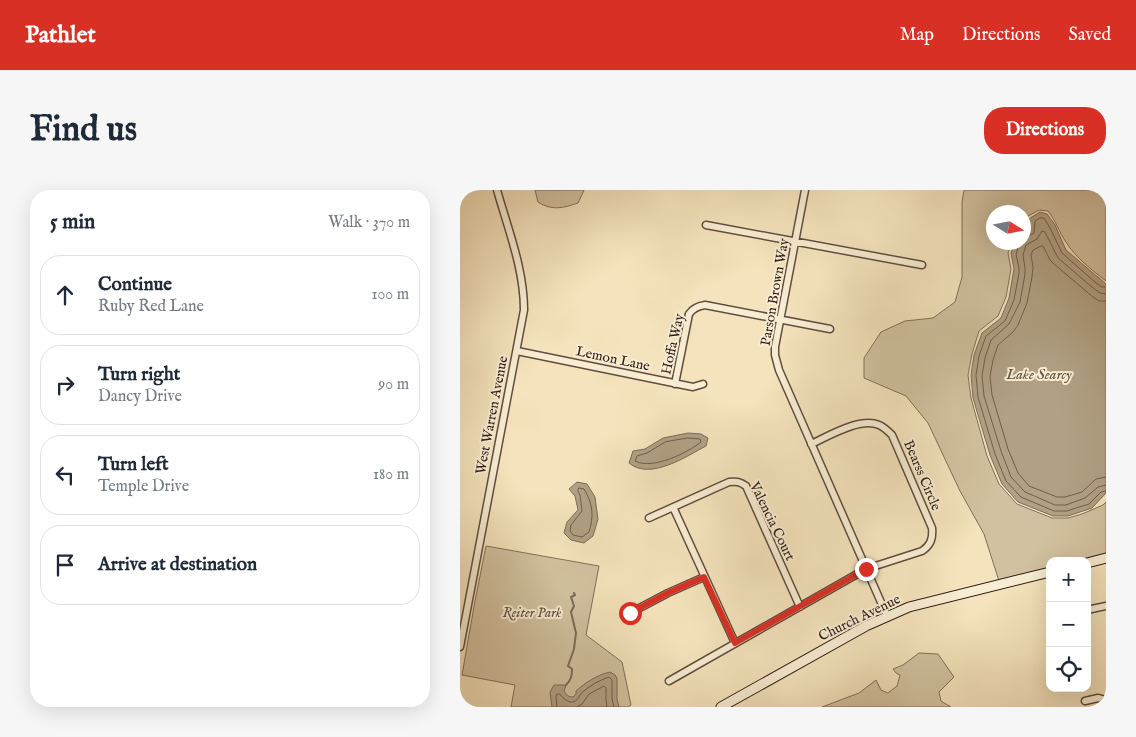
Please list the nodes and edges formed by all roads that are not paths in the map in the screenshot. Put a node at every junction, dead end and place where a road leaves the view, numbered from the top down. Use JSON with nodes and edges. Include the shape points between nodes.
{"nodes":[{"id":1,"x":497,"y":190,"type":"edge"},
{"id":2,"x":805,"y":190,"type":"edge"},
{"id":3,"x":706,"y":225,"type":"dead end"},
{"id":4,"x":795,"y":241,"type":"junction"},
{"id":5,"x":922,"y":265,"type":"dead end"},
{"id":6,"x":780,"y":319,"type":"junction"},
{"id":7,"x":830,"y":329,"type":"dead end"},
{"id":8,"x":516,"y":351,"type":"junction"},
{"id":9,"x":675,"y":384,"type":"junction"},
{"id":10,"x":703,"y":384,"type":"dead end"},
{"id":11,"x":811,"y":444,"type":"junction"},
{"id":12,"x":673,"y":507,"type":"junction"},
{"id":13,"x":648,"y":518,"type":"dead end"},
{"id":14,"x":1106,"y":558,"type":"edge"},
{"id":15,"x":1091,"y":562,"type":"edge"},
{"id":16,"x":866,"y":569,"type":"junction"},
{"id":17,"x":1046,"y":573,"type":"edge"},
{"id":18,"x":704,"y":577,"type":"junction"},
{"id":19,"x":1106,"y":606,"type":"edge"},
{"id":20,"x":800,"y":607,"type":"junction"},
{"id":21,"x":1091,"y":609,"type":"edge"},
{"id":22,"x":630,"y":613,"type":"dead end"},
{"id":23,"x":887,"y":616,"type":"junction"},
{"id":24,"x":735,"y":643,"type":"junction"},
{"id":25,"x":460,"y":647,"type":"edge"},
{"id":26,"x":669,"y":681,"type":"dead end"},
{"id":27,"x":1106,"y":700,"type":"edge"},
{"id":28,"x":1085,"y":701,"type":"dead end"},
{"id":29,"x":721,"y":707,"type":"edge"}],
"edges":[{"from":1,"to":8,"type":"street","name":"West Warren Avenue","via":[[524,293]]},
{"from":2,"to":4,"type":"street","name":"Parson Brown Way"},
{"from":3,"to":4,"type":"street"},
{"from":4,"to":5,"type":"street"},
{"from":4,"to":6,"type":"street","name":"Parson Brown Way"},
{"from":6,"to":7,"type":"street"},
{"from":6,"to":9,"type":"street","name":"Hoffa Way","via":[[704,305],[692,309]]},
{"from":6,"to":11,"type":"street","name":"Parson Brown Way","via":[[776,362]]},
{"from":8,"to":9,"type":"street","name":"Lemon Lane"},
{"from":8,"to":25,"type":"street","name":"West Warren Avenue"},
{"from":9,"to":10,"type":"street","name":"Lemon Lane","via":[[693,387]]},
{"from":11,"to":16,"type":"street","name":"Parson Brown Way"},
{"from":11,"to":16,"type":"street","name":"Bearss Circle","via":[[864,423],[880,425],[892,435],[933,535],[922,551]]},
{"from":12,"to":13,"type":"street","name":"Valencia Court"},
{"from":12,"to":18,"type":"street"},
{"from":12,"to":20,"type":"street","name":"Valencia Court","via":[[729,482],[741,482],[746,486]]},
{"from":14,"to":15,"type":"street"},
{"from":16,"to":20,"type":"street"},
{"from":16,"to":23,"type":"street","name":"Parson Brown Way"},
{"from":17,"to":23,"type":"street","name":"Church Avenue","via":[[933,600]]},
{"from":18,"to":22,"type":"street"},
{"from":18,"to":24,"type":"street"},
{"from":19,"to":21,"type":"street"},
{"from":20,"to":24,"type":"street"},
{"from":23,"to":29,"type":"street","name":"Church Avenue"},
{"from":24,"to":26,"type":"street"},
{"from":27,"to":28,"type":"street"}]}
